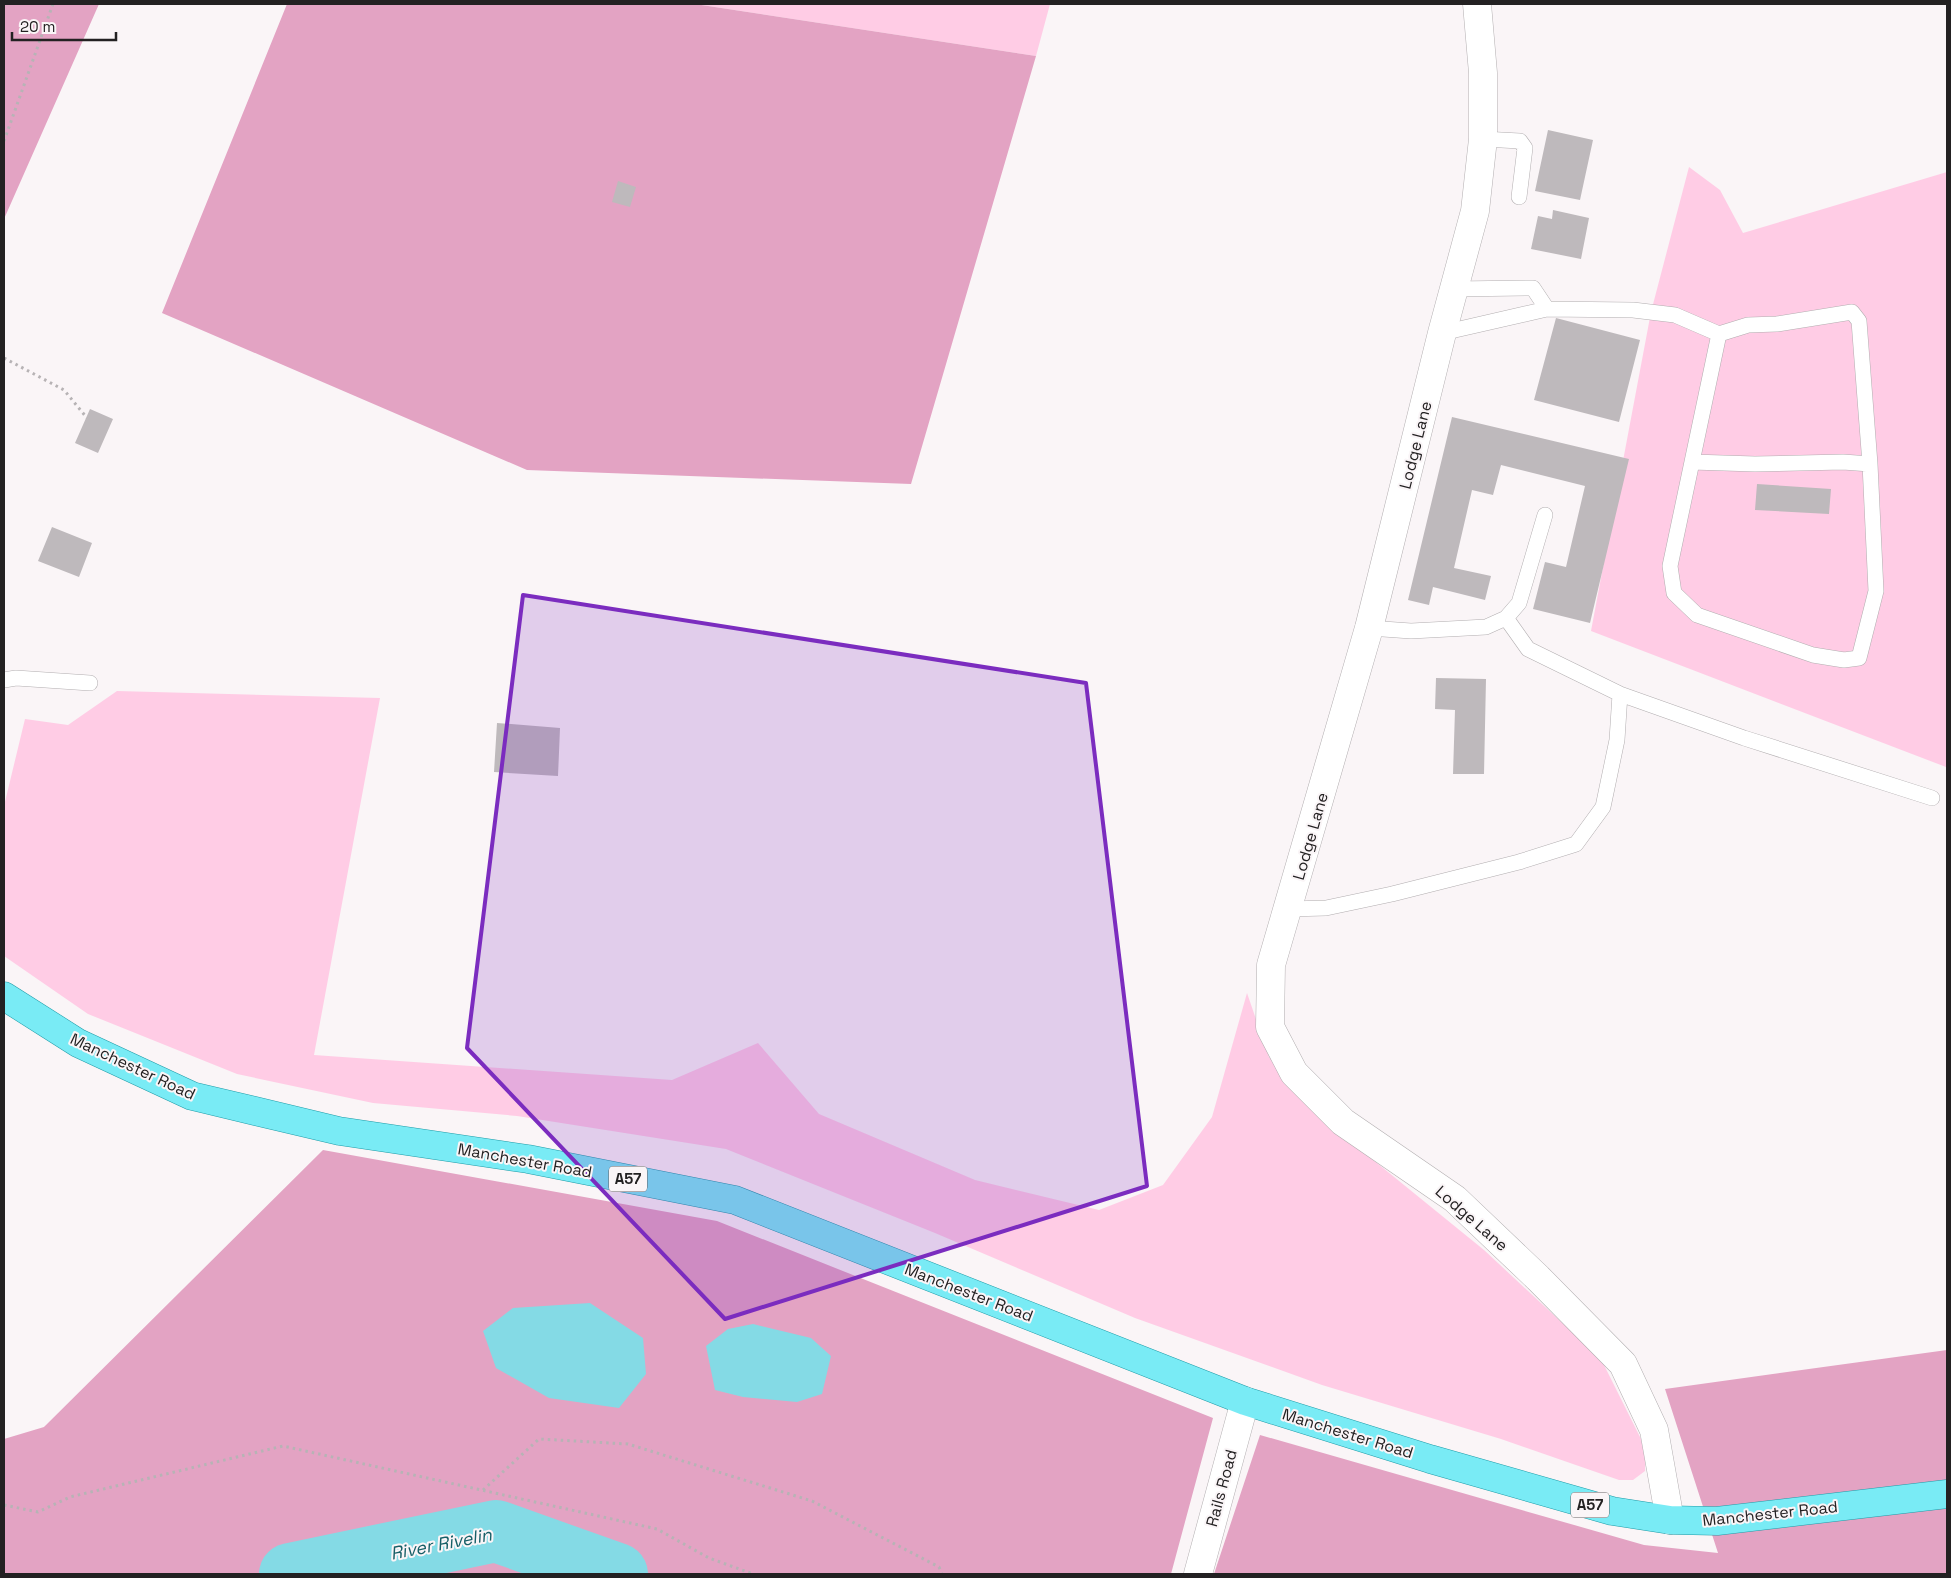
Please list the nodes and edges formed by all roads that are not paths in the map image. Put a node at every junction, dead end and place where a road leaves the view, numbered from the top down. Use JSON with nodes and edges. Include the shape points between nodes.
{"nodes":[{"id":1,"x":1477,"y":4,"type":"edge"},
{"id":2,"x":1483,"y":139,"type":"junction"},
{"id":3,"x":1519,"y":197,"type":"dead end"},
{"id":4,"x":1454,"y":289,"type":"junction"},
{"id":5,"x":1547,"y":309,"type":"junction"},
{"id":6,"x":1442,"y":333,"type":"junction"},
{"id":7,"x":1719,"y":334,"type":"junction"},
{"id":8,"x":1692,"y":462,"type":"junction"},
{"id":9,"x":1870,"y":464,"type":"junction"},
{"id":10,"x":1545,"y":515,"type":"dead end"},
{"id":11,"x":1506,"y":618,"type":"junction"},
{"id":12,"x":1370,"y":628,"type":"junction"},
{"id":13,"x":4,"y":680,"type":"edge"},
{"id":14,"x":90,"y":683,"type":"dead end"},
{"id":15,"x":1620,"y":694,"type":"junction"},
{"id":16,"x":1932,"y":798,"type":"dead end"},
{"id":17,"x":1289,"y":909,"type":"junction"},
{"id":18,"x":4,"y":996,"type":"edge"},
{"id":19,"x":1245,"y":1402,"type":"junction"},
{"id":20,"x":1947,"y":1494,"type":"edge"},
{"id":21,"x":1670,"y":1520,"type":"junction"},
{"id":22,"x":1198,"y":1574,"type":"edge"}],
"edges":[{"from":1,"to":2,"type":"street","name":"Lodge Lane","via":[[1483,73]]},
{"from":2,"to":3,"type":"lane","via":[[1520,141],[1525,148]]},
{"from":2,"to":4,"type":"street","name":"Lodge Lane","via":[[1475,211]]},
{"from":4,"to":5,"type":"lane","via":[[1533,288]]},
{"from":4,"to":6,"type":"street","name":"Lodge Lane"},
{"from":5,"to":6,"type":"lane"},
{"from":5,"to":7,"type":"lane","via":[[1633,310],[1675,315]]},
{"from":6,"to":12,"type":"street","name":"Lodge Lane"},
{"from":7,"to":8,"type":"lane"},
{"from":7,"to":9,"type":"lane","via":[[1748,325],[1777,324],[1852,312],[1859,321]]},
{"from":8,"to":9,"type":"lane"},
{"from":8,"to":9,"type":"lane","via":[[1670,566],[1674,593],[1697,615],[1813,654],[1844,660],[1859,658],[1876,591]]},
{"from":10,"to":11,"type":"lane","via":[[1519,603]]},
{"from":11,"to":12,"type":"lane","via":[[1486,626],[1411,631]]},
{"from":11,"to":15,"type":"lane","via":[[1528,649]]},
{"from":12,"to":17,"type":"street","name":"Lodge Lane"},
{"from":13,"to":14,"type":"lane"},
{"from":15,"to":16,"type":"lane","via":[[1744,738]]},
{"from":15,"to":17,"type":"lane","via":[[1617,740],[1602,807],[1576,844],[1392,894],[1326,908]]},
{"from":17,"to":21,"type":"street","name":"Lodge Lane","via":[[1271,965],[1270,1027],[1294,1073],[1343,1122],[1455,1199],[1623,1364],[1654,1430]]},
{"from":18,"to":19,"type":"main road","name":"Manchester Road","number":"A57","via":[[78,1043],[192,1096],[339,1131],[528,1159],[735,1200]]},
{"from":19,"to":21,"type":"main road","name":"Manchester Road","number":"A57","via":[[1612,1511]]},
{"from":19,"to":22,"type":"street","name":"Rails Road"},
{"from":20,"to":21,"type":"main road","name":"Manchester Road","number":"A57","via":[[1717,1521]]}]}
